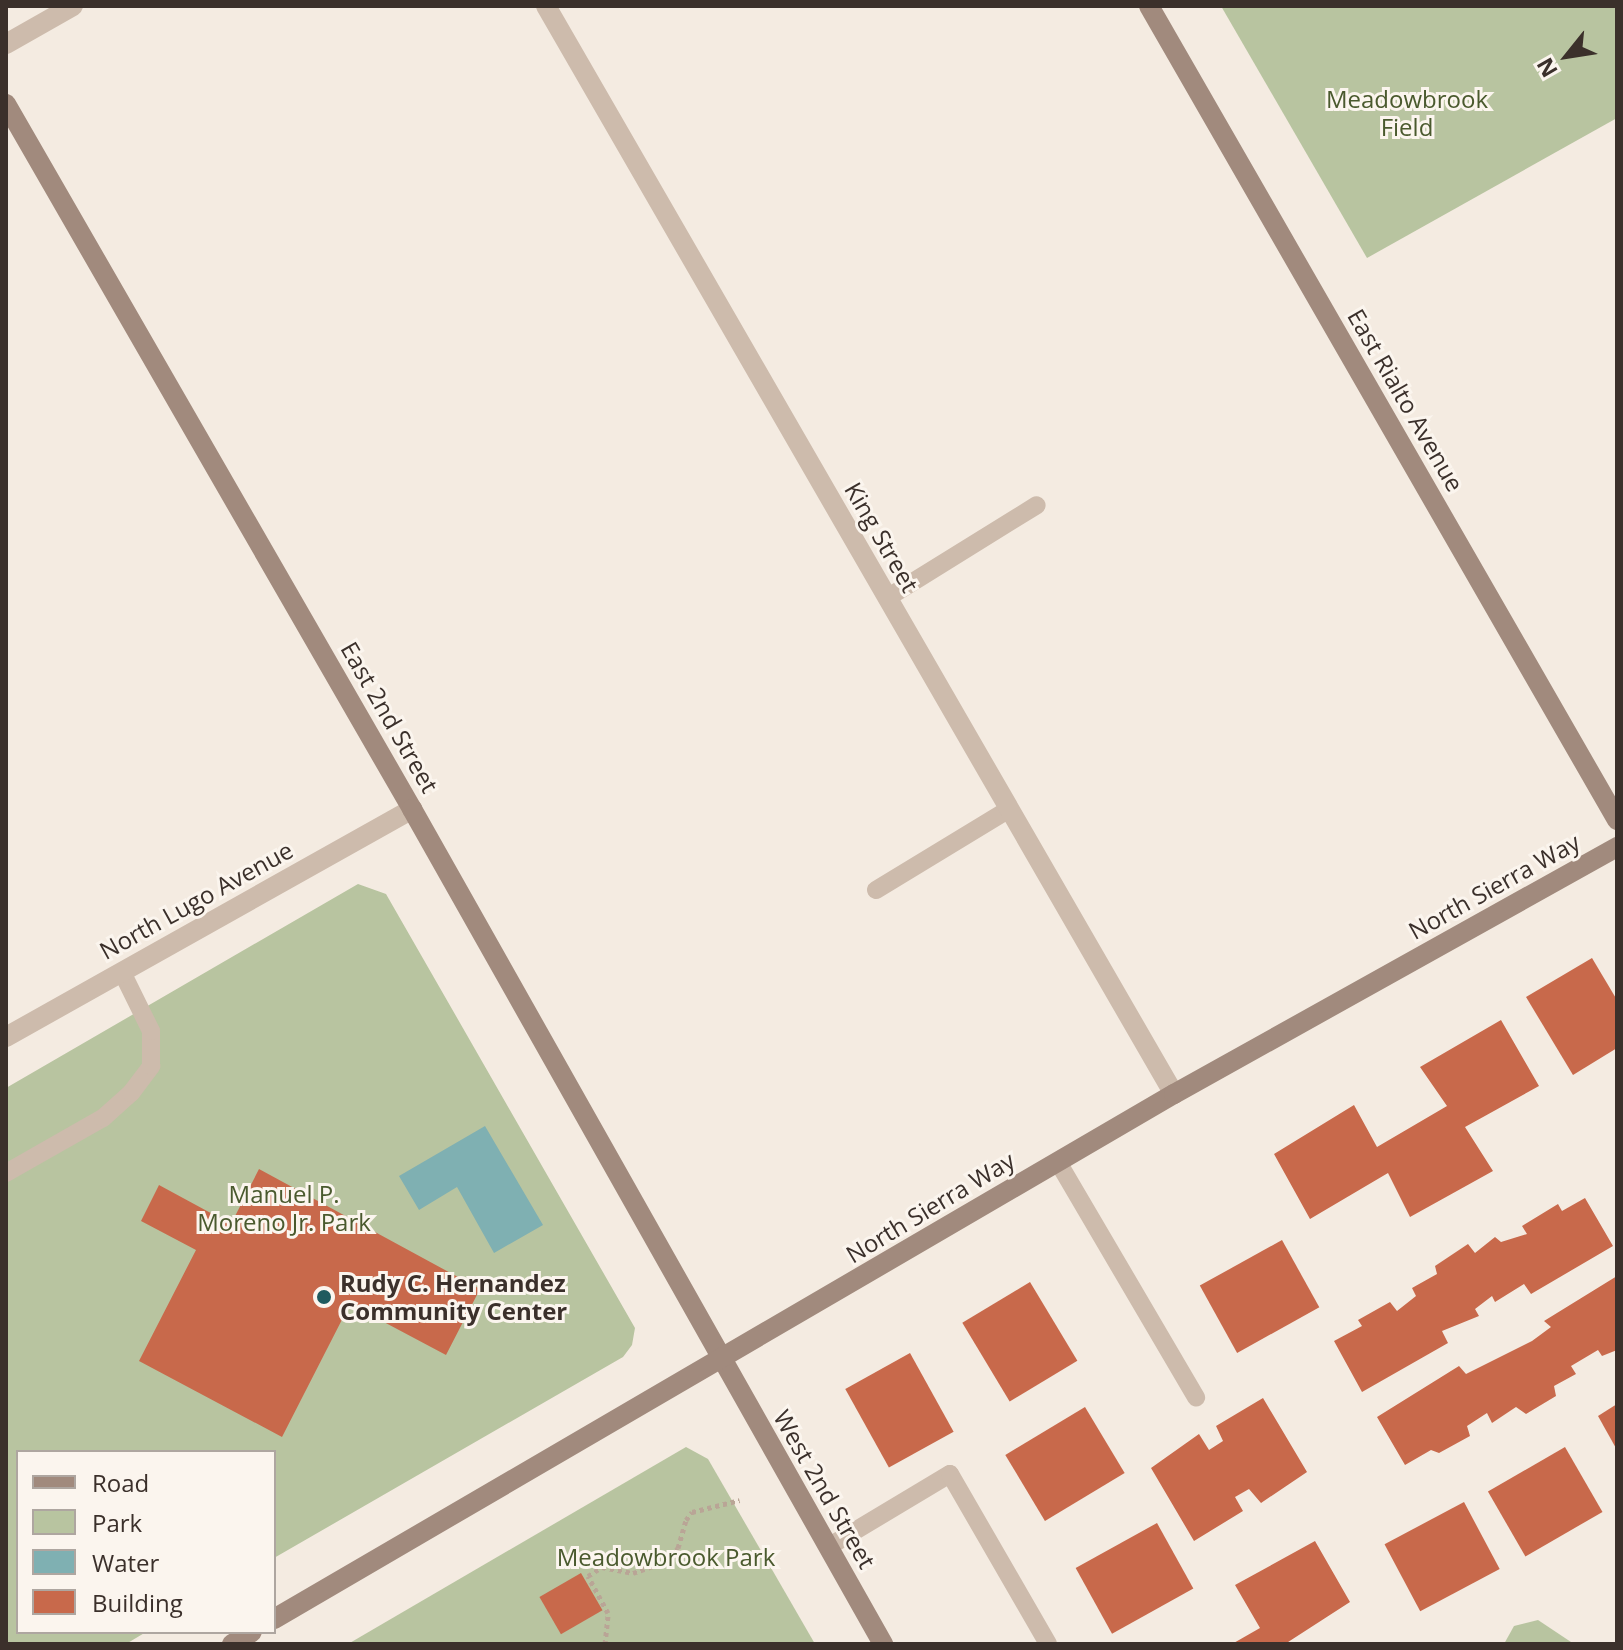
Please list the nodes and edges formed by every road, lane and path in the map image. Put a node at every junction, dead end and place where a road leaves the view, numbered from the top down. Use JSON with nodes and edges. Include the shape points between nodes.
{"nodes":[{"id":1,"x":73,"y":6,"type":"edge"},
{"id":2,"x":546,"y":6,"type":"edge"},
{"id":3,"x":1149,"y":6,"type":"edge"},
{"id":4,"x":6,"y":44,"type":"edge"},
{"id":5,"x":6,"y":104,"type":"edge"},
{"id":6,"x":1037,"y":505,"type":"dead end"},
{"id":7,"x":887,"y":598,"type":"junction"},
{"id":8,"x":412,"y":809,"type":"junction"},
{"id":9,"x":1009,"y":809,"type":"junction"},
{"id":10,"x":1617,"y":820,"type":"edge"},
{"id":11,"x":1617,"y":847,"type":"edge"},
{"id":12,"x":876,"y":890,"type":"dead end"},
{"id":13,"x":122,"y":972,"type":"junction"},
{"id":14,"x":6,"y":1037,"type":"edge"},
{"id":15,"x":1174,"y":1094,"type":"junction"},
{"id":16,"x":1058,"y":1162,"type":"junction"},
{"id":17,"x":6,"y":1173,"type":"edge"},
{"id":18,"x":721,"y":1361,"type":"junction"},
{"id":19,"x":1196,"y":1397,"type":"dead end"},
{"id":20,"x":740,"y":1500,"type":"dead end"},
{"id":21,"x":828,"y":1547,"type":"junction"},
{"id":22,"x":276,"y":1618,"type":"edge"},
{"id":23,"x":605,"y":1644,"type":"edge"},
{"id":24,"x":883,"y":1644,"type":"edge"},
{"id":25,"x":1048,"y":1644,"type":"edge"}],
"edges":[{"from":1,"to":4,"type":"street"},
{"from":2,"to":7,"type":"street","name":"King Street"},
{"from":3,"to":10,"type":"street","name":"East Rialto Avenue"},
{"from":5,"to":8,"type":"street","name":"East 2nd Street"},
{"from":6,"to":7,"type":"lane"},
{"from":7,"to":9,"type":"street","name":"King Street"},
{"from":8,"to":13,"type":"street","name":"North Lugo Avenue"},
{"from":8,"to":18,"type":"street","name":"East 2nd Street"},
{"from":9,"to":12,"type":"lane"},
{"from":9,"to":15,"type":"street","name":"King Street"},
{"from":11,"to":15,"type":"street","name":"North Sierra Way"},
{"from":13,"to":14,"type":"street","name":"North Lugo Avenue"},
{"from":13,"to":17,"type":"lane","via":[[151,1031],[151,1066],[103,1118]]},
{"from":15,"to":16,"type":"street","name":"North Sierra Way"},
{"from":16,"to":18,"type":"street","name":"North Sierra Way"},
{"from":16,"to":19,"type":"lane"},
{"from":18,"to":21,"type":"street","name":"West 2nd Street"},
{"from":18,"to":22,"type":"street","name":"North Sierra Way"},
{"from":20,"to":23,"type":"path","via":[[692,1512],[678,1548],[665,1562],[633,1573],[602,1567],[588,1576],[608,1613]]},
{"from":21,"to":24,"type":"street","name":"West 2nd Street"},
{"from":21,"to":25,"type":"lane","via":[[950,1474]]}]}
